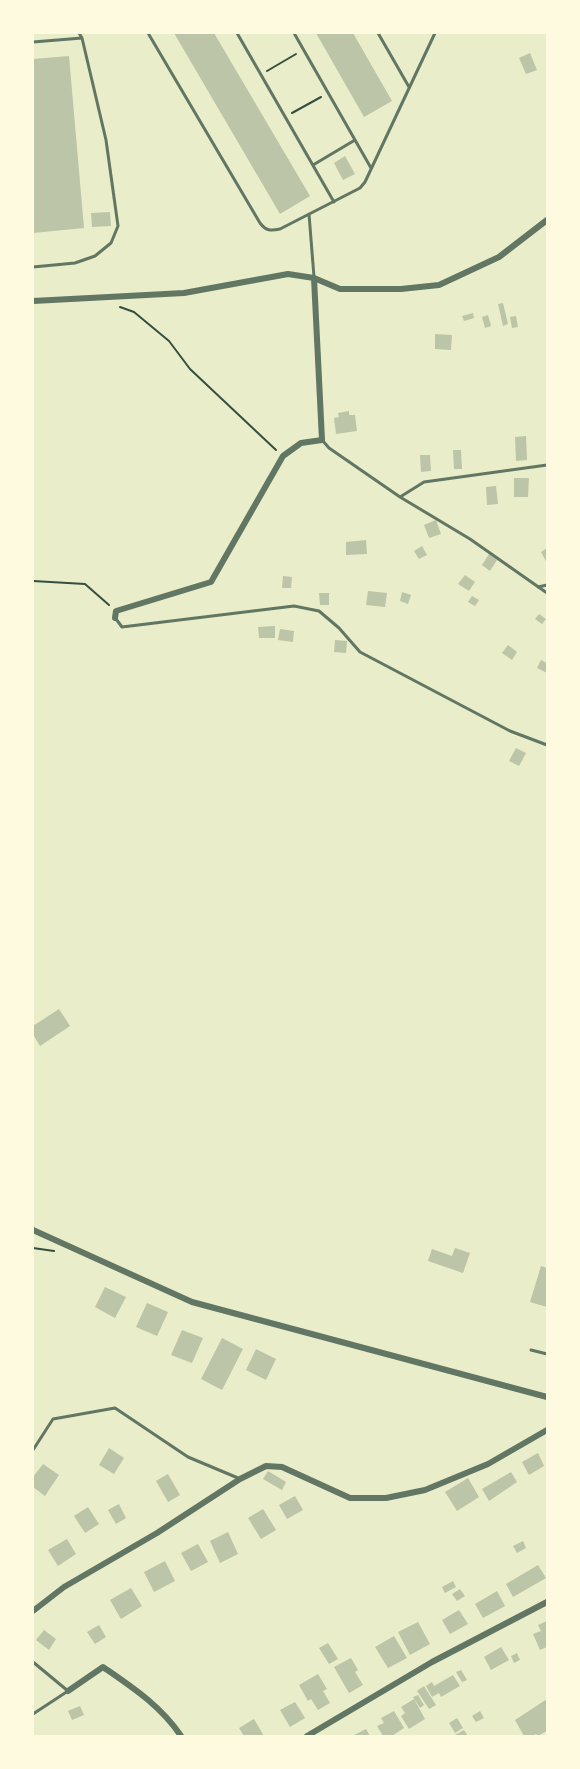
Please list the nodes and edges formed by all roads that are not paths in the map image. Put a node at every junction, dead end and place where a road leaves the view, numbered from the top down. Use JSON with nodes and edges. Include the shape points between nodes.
{"nodes":[{"id":1,"x":79,"y":33,"type":"edge"},
{"id":2,"x":148,"y":33,"type":"edge"},
{"id":3,"x":237,"y":33,"type":"edge"},
{"id":4,"x":294,"y":33,"type":"edge"},
{"id":5,"x":378,"y":33,"type":"edge"},
{"id":6,"x":430,"y":33,"type":"edge"},
{"id":7,"x":435,"y":33,"type":"edge"},
{"id":8,"x":82,"y":38,"type":"junction"},
{"id":9,"x":433,"y":38,"type":"junction"},
{"id":10,"x":33,"y":42,"type":"edge"},
{"id":11,"x":409,"y":87,"type":"junction"},
{"id":12,"x":356,"y":140,"type":"junction"},
{"id":13,"x":313,"y":165,"type":"junction"},
{"id":14,"x":371,"y":168,"type":"junction"},
{"id":15,"x":334,"y":202,"type":"junction"},
{"id":16,"x":309,"y":214,"type":"junction"},
{"id":17,"x":547,"y":220,"type":"edge"},
{"id":18,"x":33,"y":267,"type":"edge"},
{"id":19,"x":314,"y":278,"type":"junction"},
{"id":20,"x":33,"y":301,"type":"edge"},
{"id":21,"x":322,"y":440,"type":"junction"},
{"id":22,"x":547,"y":465,"type":"edge"},
{"id":23,"x":400,"y":497,"type":"junction"},
{"id":24,"x":547,"y":585,"type":"edge"},
{"id":25,"x":538,"y":586,"type":"junction"},
{"id":26,"x":547,"y":593,"type":"edge"},
{"id":27,"x":116,"y":614,"type":"joint"},
{"id":28,"x":547,"y":745,"type":"edge"},
{"id":29,"x":33,"y":1230,"type":"edge"},
{"id":30,"x":531,"y":1350,"type":"dead end"},
{"id":31,"x":547,"y":1354,"type":"edge"},
{"id":32,"x":547,"y":1397,"type":"edge"},
{"id":33,"x":547,"y":1430,"type":"edge"},
{"id":34,"x":33,"y":1450,"type":"edge"},
{"id":35,"x":240,"y":1479,"type":"junction"},
{"id":36,"x":547,"y":1602,"type":"edge"},
{"id":37,"x":33,"y":1611,"type":"edge"},
{"id":38,"x":33,"y":1662,"type":"edge"},
{"id":39,"x":68,"y":1691,"type":"junction"},
{"id":40,"x":33,"y":1714,"type":"edge"},
{"id":41,"x":181,"y":1736,"type":"edge"},
{"id":42,"x":307,"y":1736,"type":"edge"}],
"edges":[{"from":1,"to":8,"type":"lane"},
{"from":2,"to":16,"type":"lane","via":[[264,229],[280,229]]},
{"from":3,"to":13,"type":"lane"},
{"from":4,"to":12,"type":"lane"},
{"from":5,"to":11,"type":"lane"},
{"from":6,"to":9,"type":"lane"},
{"from":7,"to":9,"type":"lane"},
{"from":8,"to":10,"type":"lane"},
{"from":8,"to":18,"type":"lane","via":[[106,140],[118,226],[111,243],[95,255],[75,263]]},
{"from":9,"to":11,"type":"lane"},
{"from":11,"to":14,"type":"lane"},
{"from":12,"to":13,"type":"lane"},
{"from":12,"to":14,"type":"lane"},
{"from":13,"to":15,"type":"lane"},
{"from":14,"to":15,"type":"lane","via":[[360,188]]},
{"from":15,"to":16,"type":"lane"},
{"from":16,"to":19,"type":"lane"},
{"from":17,"to":19,"type":"street","via":[[499,257],[439,285],[340,289]]},
{"from":19,"to":20,"type":"street","via":[[288,274],[184,293]]},
{"from":19,"to":21,"type":"street"},
{"from":21,"to":23,"type":"lane"},
{"from":21,"to":27,"type":"street","via":[[301,443],[283,456],[211,582]]},
{"from":22,"to":23,"type":"lane","via":[[424,482]]},
{"from":23,"to":25,"type":"lane"},
{"from":24,"to":25,"type":"lane"},
{"from":25,"to":26,"type":"lane"},
{"from":27,"to":28,"type":"lane","via":[[122,627],[294,606],[319,610],[360,652],[510,730]]},
{"from":29,"to":32,"type":"street","via":[[192,1302]]},
{"from":30,"to":31,"type":"lane"},
{"from":33,"to":35,"type":"street","via":[[488,1464],[425,1490],[386,1498],[350,1498],[282,1467],[266,1466]]},
{"from":34,"to":35,"type":"lane","via":[[52,1419],[115,1408],[188,1457]]},
{"from":35,"to":37,"type":"street","via":[[64,1587]]},
{"from":36,"to":42,"type":"street","via":[[432,1662]]},
{"from":38,"to":39,"type":"lane"},
{"from":39,"to":40,"type":"lane"},
{"from":39,"to":41,"type":"street","via":[[103,1667],[147,1698]]}]}
